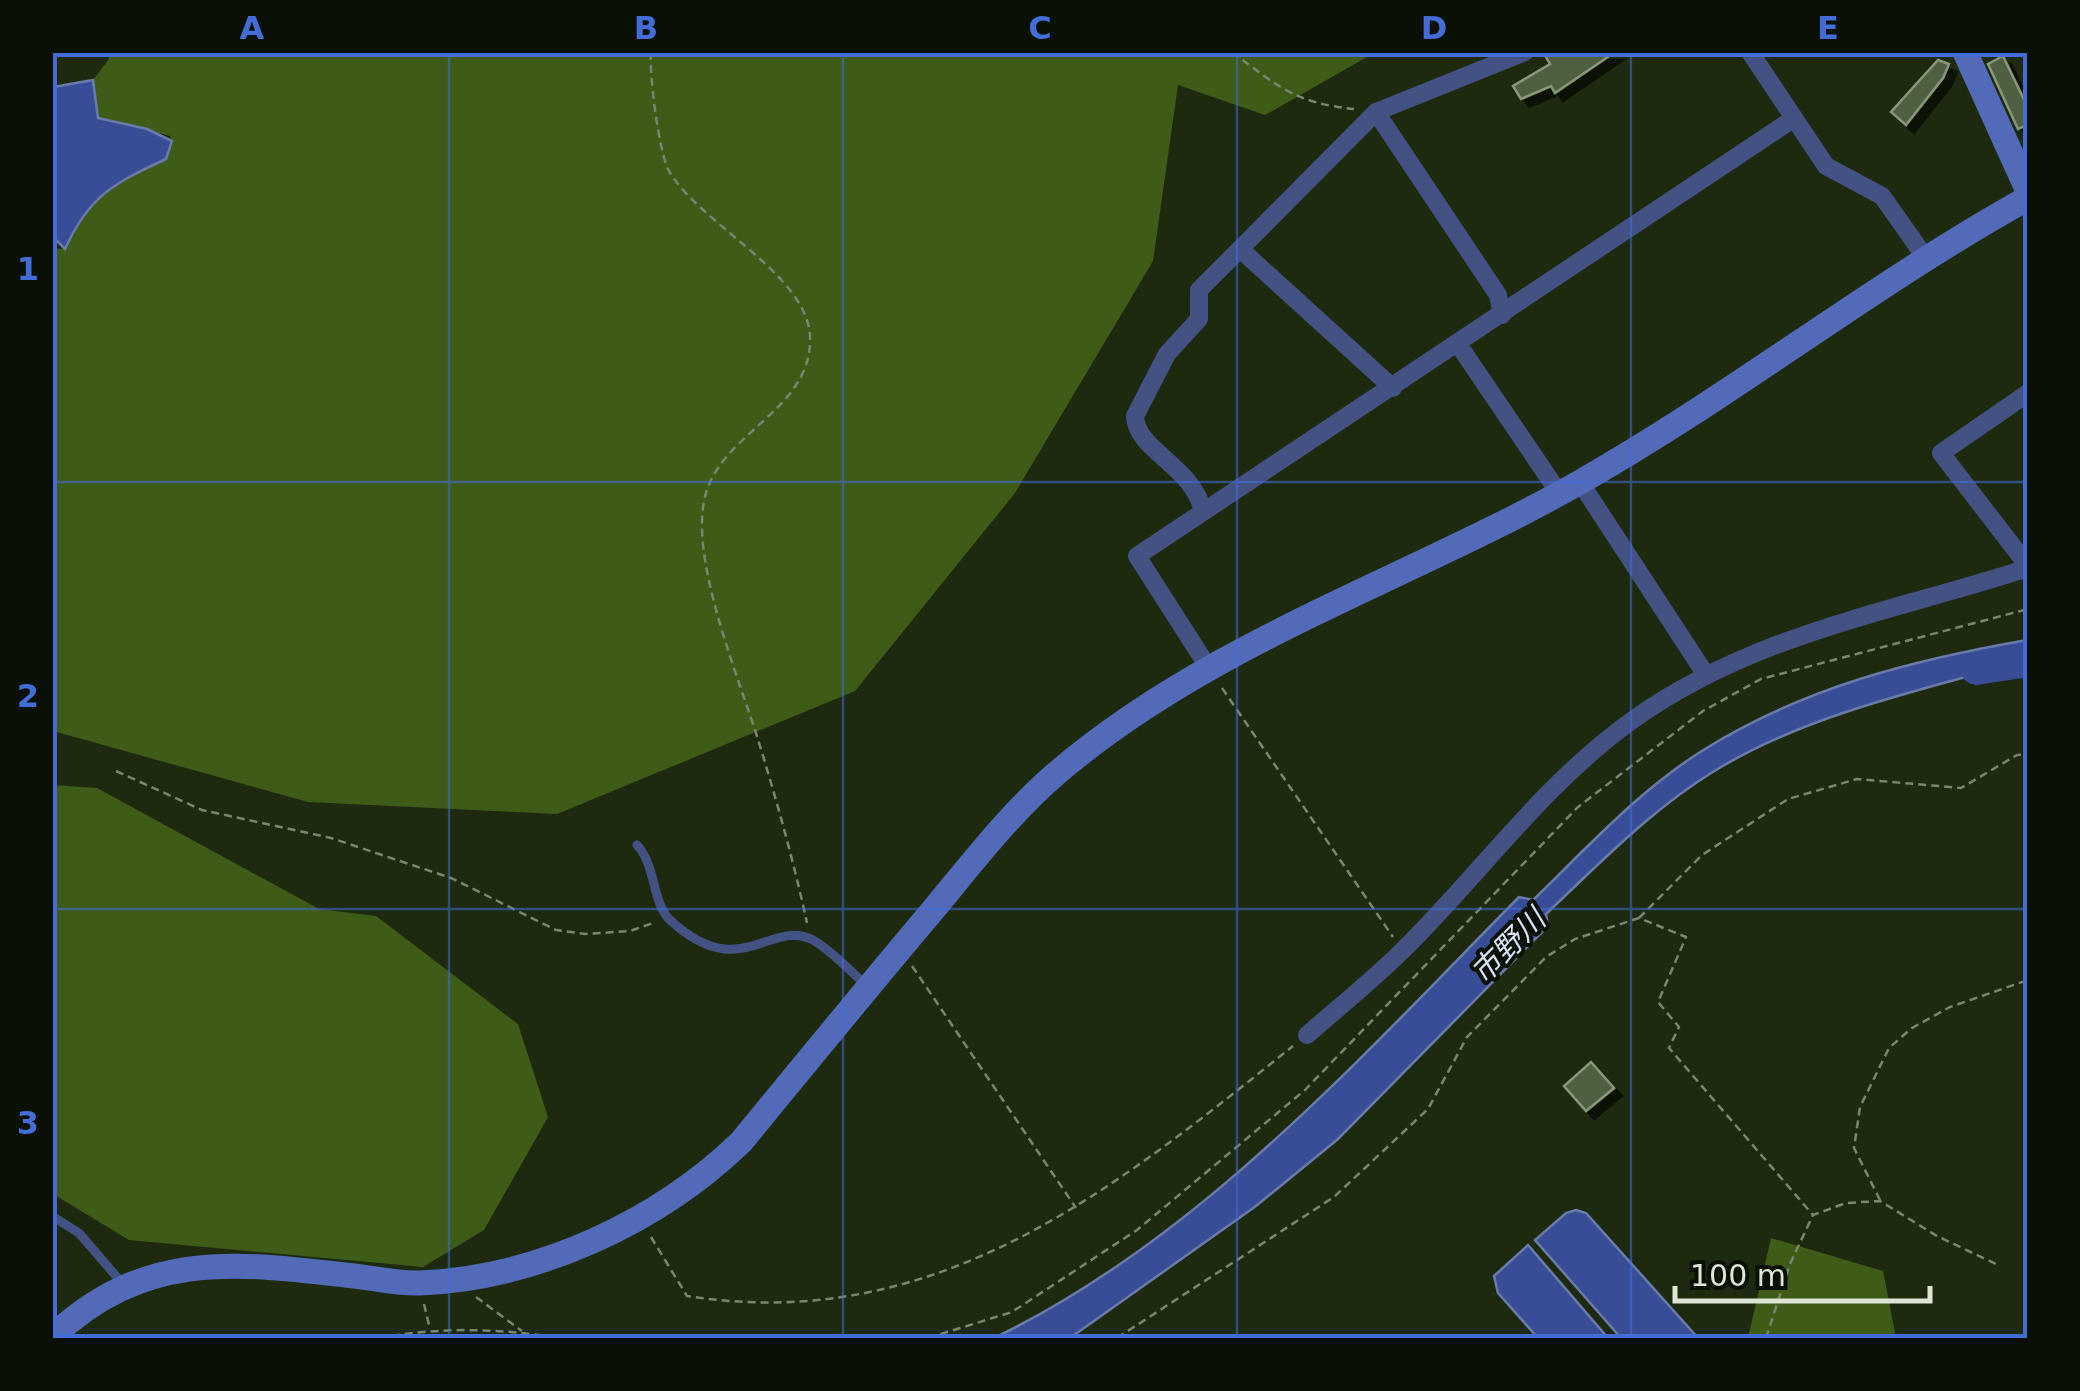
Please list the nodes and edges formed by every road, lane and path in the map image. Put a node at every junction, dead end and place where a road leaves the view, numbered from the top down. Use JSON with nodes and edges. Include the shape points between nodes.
{"nodes":[{"id":1,"x":651,"y":52,"type":"edge"},
{"id":2,"x":1232,"y":52,"type":"edge"},
{"id":3,"x":1525,"y":52,"type":"edge"},
{"id":4,"x":1750,"y":52,"type":"edge"},
{"id":5,"x":1965,"y":52,"type":"edge"},
{"id":6,"x":1376,"y":112,"type":"junction"},
{"id":7,"x":1793,"y":120,"type":"junction"},
{"id":8,"x":2028,"y":195,"type":"edge"},
{"id":9,"x":1240,"y":249,"type":"junction"},
{"id":10,"x":1925,"y":257,"type":"junction"},
{"id":11,"x":1502,"y":315,"type":"junction"},
{"id":12,"x":1458,"y":344,"type":"junction"},
{"id":13,"x":1393,"y":388,"type":"junction"},
{"id":14,"x":2028,"y":393,"type":"edge"},
{"id":15,"x":1570,"y":488,"type":"junction"},
{"id":16,"x":1203,"y":512,"type":"junction"},
{"id":17,"x":2028,"y":568,"type":"edge"},
{"id":18,"x":2028,"y":608,"type":"edge"},
{"id":19,"x":1208,"y":668,"type":"junction"},
{"id":20,"x":1706,"y":675,"type":"junction"},
{"id":21,"x":2028,"y":754,"type":"edge"},
{"id":22,"x":116,"y":772,"type":"dead end"},
{"id":23,"x":637,"y":845,"type":"dead end"},
{"id":24,"x":667,"y":918,"type":"junction"},
{"id":25,"x":1639,"y":918,"type":"junction"},
{"id":26,"x":811,"y":939,"type":"junction"},
{"id":27,"x":900,"y":949,"type":"junction"},
{"id":28,"x":1402,"y":950,"type":"junction"},
{"id":29,"x":2028,"y":980,"type":"edge"},
{"id":30,"x":868,"y":986,"type":"junction"},
{"id":31,"x":1307,"y":1035,"type":"joint"},
{"id":32,"x":1880,"y":1201,"type":"junction"},
{"id":33,"x":1077,"y":1209,"type":"junction"},
{"id":34,"x":1813,"y":1215,"type":"junction"},
{"id":35,"x":52,"y":1216,"type":"edge"},
{"id":36,"x":640,"y":1218,"type":"junction"},
{"id":37,"x":1998,"y":1265,"type":"dead end"},
{"id":38,"x":459,"y":1278,"type":"junction"},
{"id":39,"x":419,"y":1283,"type":"junction"},
{"id":40,"x":125,"y":1287,"type":"junction"},
{"id":41,"x":430,"y":1328,"type":"junction"},
{"id":42,"x":524,"y":1332,"type":"junction"},
{"id":43,"x":52,"y":1336,"type":"edge"},
{"id":44,"x":379,"y":1338,"type":"edge"},
{"id":45,"x":558,"y":1338,"type":"edge"},
{"id":46,"x":928,"y":1338,"type":"edge"},
{"id":47,"x":1117,"y":1338,"type":"edge"},
{"id":48,"x":1766,"y":1338,"type":"edge"}],
"edges":[{"from":1,"to":26,"type":"path","via":[[666,166],[698,208],[775,273],[810,335],[797,384],[722,458],[701,518],[717,609]]},
{"from":2,"to":6,"type":"path","via":[[1312,104]]},
{"from":3,"to":6,"type":"street"},
{"from":4,"to":7,"type":"street"},
{"from":5,"to":8,"type":"street"},
{"from":6,"to":9,"type":"street"},
{"from":6,"to":11,"type":"street","via":[[1498,294]]},
{"from":7,"to":10,"type":"street","via":[[1826,166],[1882,196]]},
{"from":7,"to":11,"type":"street"},
{"from":8,"to":10,"type":"street"},
{"from":9,"to":13,"type":"street"},
{"from":9,"to":16,"type":"street","via":[[1199,290],[1199,319],[1166,354],[1135,416],[1142,439],[1199,492]]},
{"from":10,"to":15,"type":"street"},
{"from":11,"to":12,"type":"street"},
{"from":12,"to":13,"type":"street"},
{"from":12,"to":15,"type":"street"},
{"from":13,"to":16,"type":"street"},
{"from":14,"to":17,"type":"street","via":[[1941,452]]},
{"from":15,"to":19,"type":"street"},
{"from":15,"to":20,"type":"street"},
{"from":16,"to":19,"type":"street","via":[[1137,556]]},
{"from":17,"to":20,"type":"street","via":[[1813,628]]},
{"from":18,"to":46,"type":"path","via":[[1761,680],[1703,711],[1578,808],[1305,1090],[1137,1230],[1012,1312]]},
{"from":19,"to":27,"type":"street","via":[[1116,725],[1055,775]]},
{"from":19,"to":28,"type":"path"},
{"from":20,"to":28,"type":"street","via":[[1581,762]]},
{"from":21,"to":25,"type":"path","via":[[1961,788],[1857,779],[1788,800],[1702,855]]},
{"from":22,"to":24,"type":"path","via":[[202,810],[330,838],[451,878],[556,930],[630,931]]},
{"from":23,"to":24,"type":"lane","via":[[648,857]]},
{"from":24,"to":26,"type":"lane","via":[[708,947],[733,952],[786,938]]},
{"from":25,"to":34,"type":"path","via":[[1686,938],[1658,1002],[1679,1027],[1669,1048]]},
{"from":25,"to":47,"type":"path","via":[[1575,938],[1546,957],[1467,1037],[1428,1110],[1334,1197]]},
{"from":26,"to":30,"type":"lane"},
{"from":27,"to":30,"type":"street"},
{"from":27,"to":33,"type":"path"},
{"from":28,"to":31,"type":"street"},
{"from":29,"to":32,"type":"path","via":[[1950,1007],[1889,1048],[1860,1107],[1854,1148]]},
{"from":30,"to":36,"type":"street","via":[[741,1142],[705,1176]]},
{"from":31,"to":33,"type":"path"},
{"from":32,"to":34,"type":"path"},
{"from":32,"to":37,"type":"path"},
{"from":33,"to":36,"type":"path","via":[[954,1268],[815,1300],[728,1302],[687,1296]]},
{"from":34,"to":48,"type":"path"},
{"from":35,"to":40,"type":"lane","via":[[79,1232]]},
{"from":36,"to":38,"type":"street","via":[[545,1258]]},
{"from":38,"to":39,"type":"street"},
{"from":38,"to":42,"type":"path"},
{"from":39,"to":40,"type":"street","via":[[218,1263]]},
{"from":39,"to":41,"type":"path"},
{"from":40,"to":43,"type":"street"},
{"from":41,"to":42,"type":"path"},
{"from":41,"to":44,"type":"path"},
{"from":42,"to":45,"type":"path"}]}
